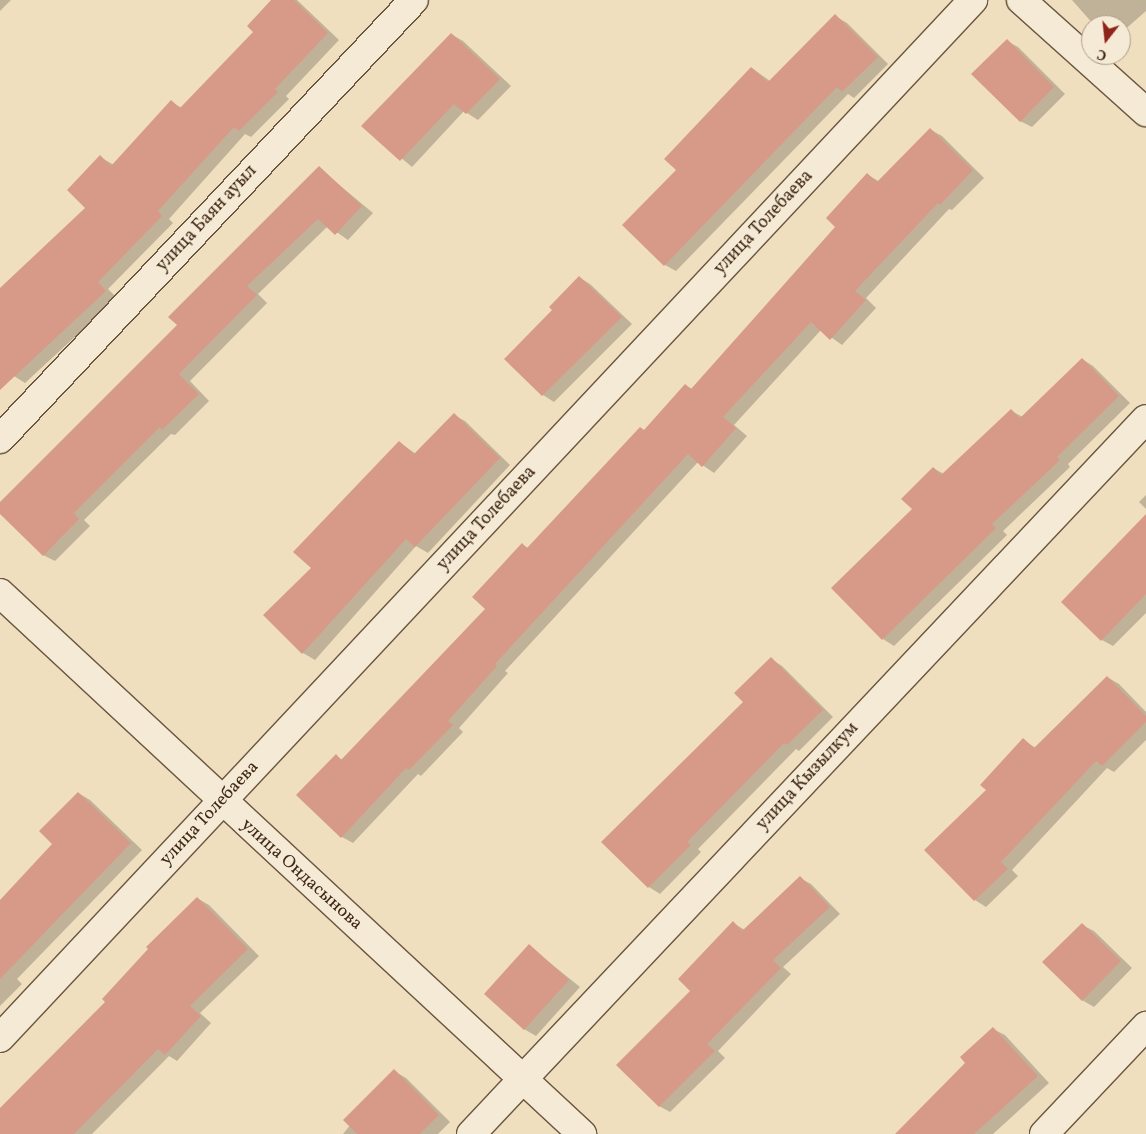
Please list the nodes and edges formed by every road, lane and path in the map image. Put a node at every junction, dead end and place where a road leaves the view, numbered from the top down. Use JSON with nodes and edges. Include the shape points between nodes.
{"nodes":[{"id":1,"x":414,"y":0,"type":"edge"},
{"id":2,"x":973,"y":0,"type":"edge"},
{"id":3,"x":1021,"y":0,"type":"edge"},
{"id":4,"x":1146,"y":112,"type":"edge"},
{"id":5,"x":1146,"y":419,"type":"edge"},
{"id":6,"x":0,"y":439,"type":"edge"},
{"id":7,"x":0,"y":593,"type":"edge"},
{"id":8,"x":221,"y":802,"type":"junction"},
{"id":9,"x":1146,"y":1026,"type":"edge"},
{"id":10,"x":0,"y":1038,"type":"edge"},
{"id":11,"x":524,"y":1078,"type":"junction"},
{"id":12,"x":470,"y":1134,"type":"edge"},
{"id":13,"x":582,"y":1134,"type":"edge"},
{"id":14,"x":1044,"y":1134,"type":"edge"}],
"edges":[{"from":1,"to":6,"type":"street","name":"улица Баян ауыл"},
{"from":2,"to":8,"type":"street","name":"улица Толебаева"},
{"from":3,"to":4,"type":"street"},
{"from":5,"to":11,"type":"street","name":"улица Кызылкум"},
{"from":7,"to":8,"type":"street","name":"улица Ондасынова"},
{"from":8,"to":10,"type":"street","name":"улица Толебаева"},
{"from":8,"to":11,"type":"street","name":"улица Ондасынова"},
{"from":9,"to":14,"type":"street"},
{"from":11,"to":12,"type":"street","name":"улица Кызылкум"},
{"from":11,"to":13,"type":"street","name":"улица Ондасынова"}]}
